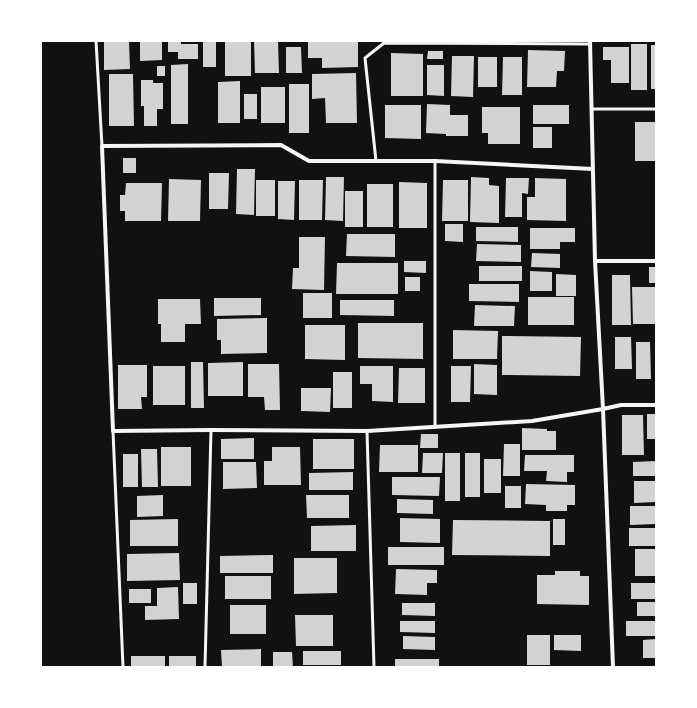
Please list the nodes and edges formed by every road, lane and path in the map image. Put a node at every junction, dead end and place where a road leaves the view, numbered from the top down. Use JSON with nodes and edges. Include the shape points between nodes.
{"nodes":[{"id":1,"x":96,"y":41,"type":"edge"},
{"id":2,"x":441,"y":42,"type":"edge"},
{"id":3,"x":590,"y":42,"type":"edge"},
{"id":4,"x":592,"y":109,"type":"junction"},
{"id":5,"x":656,"y":109,"type":"edge"},
{"id":6,"x":102,"y":146,"type":"junction"},
{"id":7,"x":376,"y":162,"type":"junction"},
{"id":8,"x":435,"y":162,"type":"junction"},
{"id":9,"x":593,"y":169,"type":"junction"},
{"id":10,"x":595,"y":261,"type":"junction"},
{"id":11,"x":656,"y":261,"type":"edge"},
{"id":12,"x":656,"y":405,"type":"edge"},
{"id":13,"x":603,"y":409,"type":"junction"},
{"id":14,"x":435,"y":427,"type":"junction"},
{"id":15,"x":210,"y":430,"type":"junction"},
{"id":16,"x":114,"y":431,"type":"junction"},
{"id":17,"x":367,"y":431,"type":"junction"},
{"id":18,"x":123,"y":667,"type":"edge"},
{"id":19,"x":205,"y":667,"type":"edge"},
{"id":20,"x":374,"y":667,"type":"edge"},
{"id":21,"x":613,"y":667,"type":"edge"}],
"edges":[{"from":1,"to":6,"type":"lane"},
{"from":2,"to":3,"type":"lane"},
{"from":2,"to":7,"type":"lane","via":[[384,43],[366,58]]},
{"from":3,"to":4,"type":"street"},
{"from":4,"to":5,"type":"lane"},
{"from":4,"to":9,"type":"street"},
{"from":6,"to":7,"type":"street","via":[[281,145],[309,161]]},
{"from":6,"to":16,"type":"street"},
{"from":7,"to":8,"type":"street"},
{"from":8,"to":9,"type":"street"},
{"from":8,"to":14,"type":"lane"},
{"from":9,"to":10,"type":"street"},
{"from":10,"to":11,"type":"street"},
{"from":10,"to":13,"type":"street"},
{"from":12,"to":13,"type":"street","via":[[621,405]]},
{"from":13,"to":14,"type":"street","via":[[532,421]]},
{"from":13,"to":21,"type":"street"},
{"from":14,"to":17,"type":"street"},
{"from":15,"to":16,"type":"street"},
{"from":15,"to":17,"type":"street"},
{"from":15,"to":19,"type":"lane"},
{"from":16,"to":18,"type":"lane"},
{"from":17,"to":20,"type":"lane"}]}
